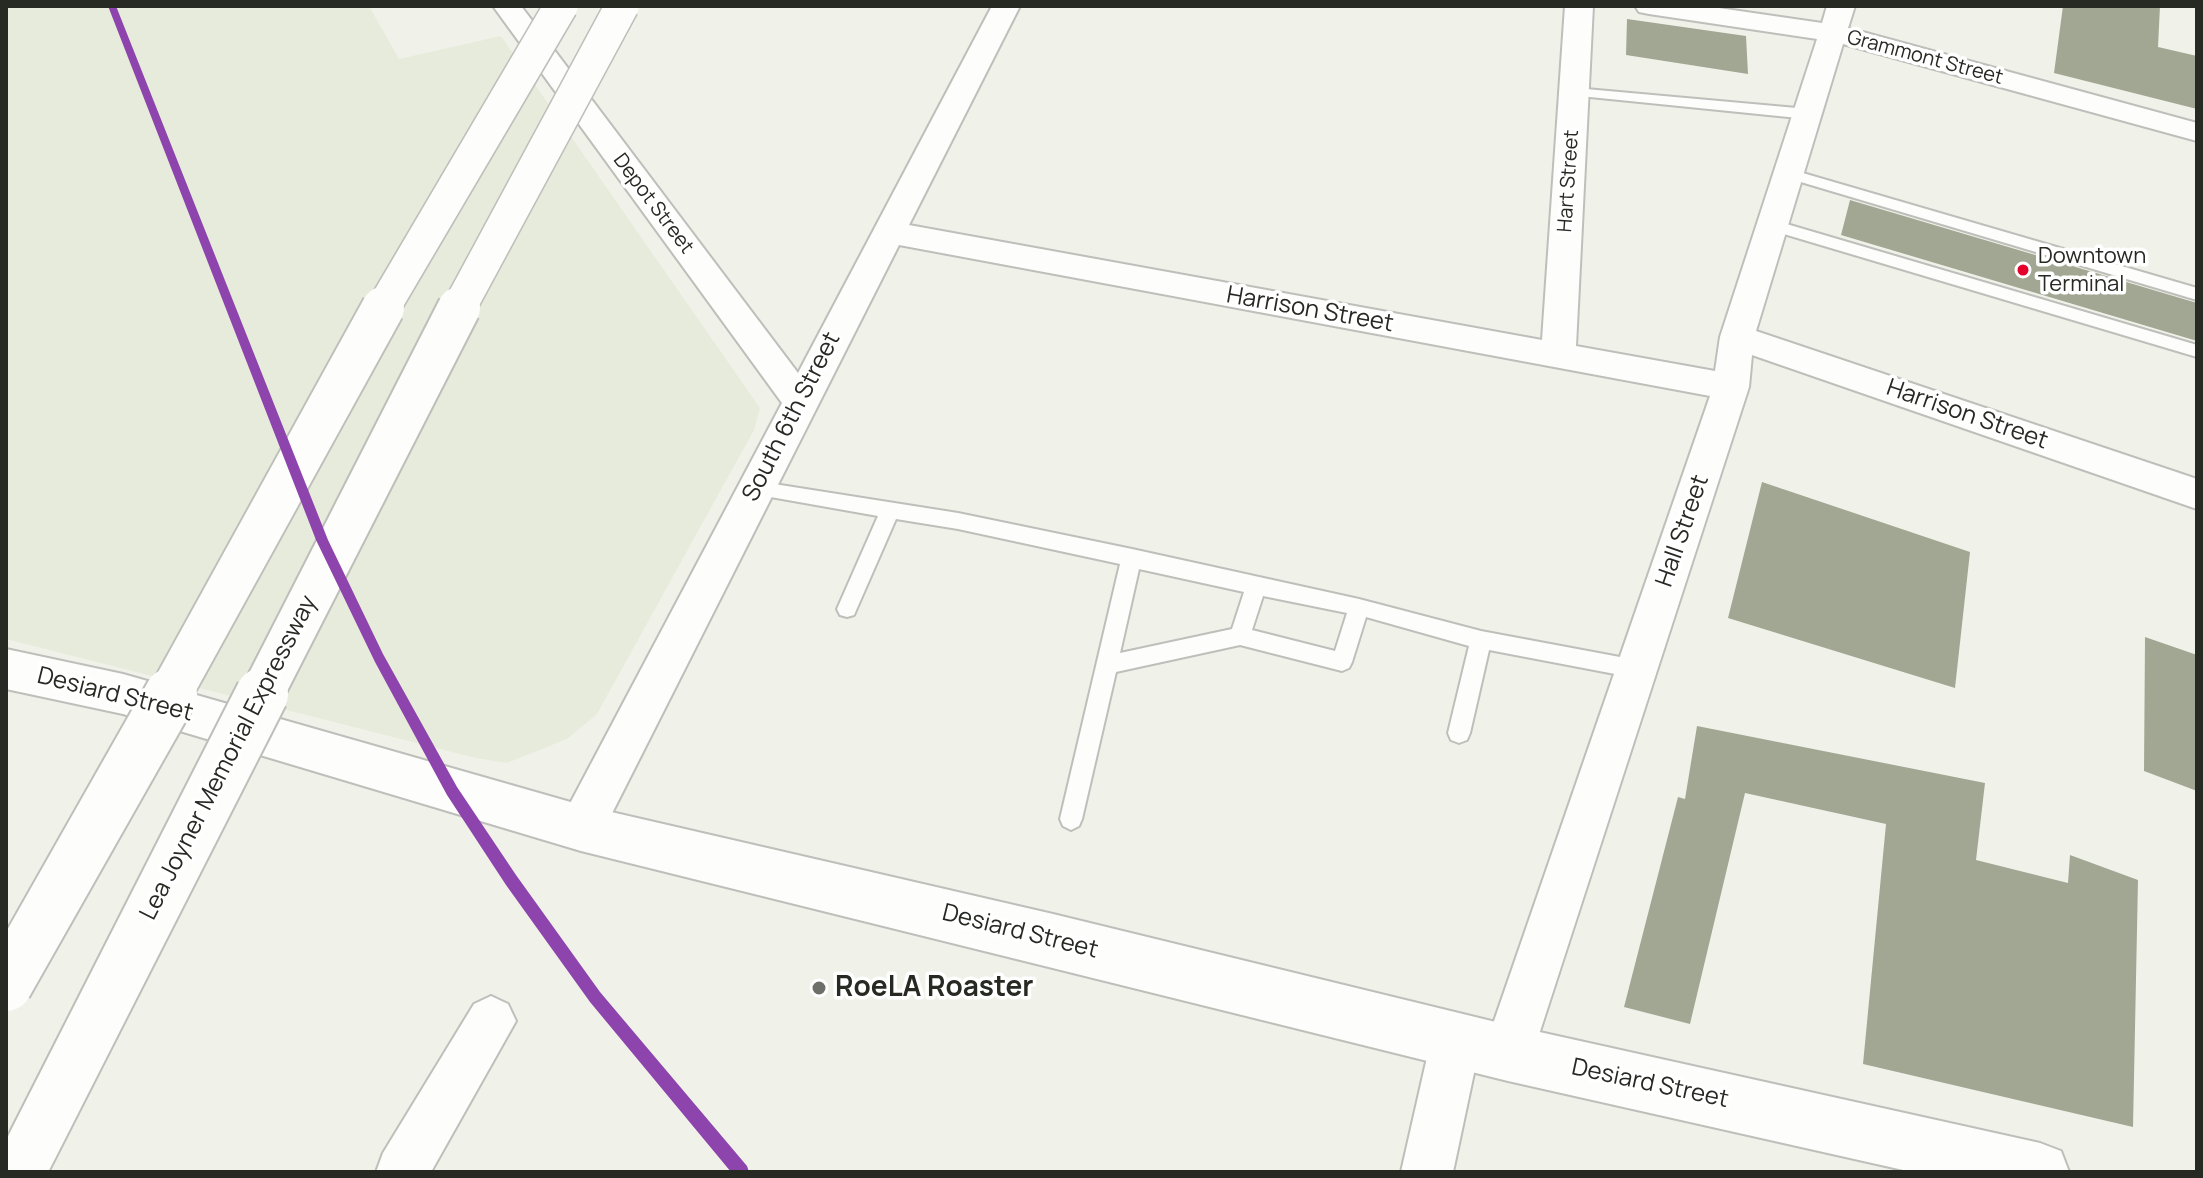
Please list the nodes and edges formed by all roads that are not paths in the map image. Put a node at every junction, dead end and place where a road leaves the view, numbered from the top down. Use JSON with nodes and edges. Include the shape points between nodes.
{"nodes":[{"id":1,"x":507,"y":6,"type":"edge"},
{"id":2,"x":561,"y":6,"type":"edge"},
{"id":3,"x":622,"y":6,"type":"edge"},
{"id":4,"x":1006,"y":6,"type":"edge"},
{"id":5,"x":1579,"y":6,"type":"edge"},
{"id":6,"x":1649,"y":6,"type":"edge"},
{"id":7,"x":1837,"y":20,"type":"edge"},
{"id":8,"x":1575,"y":92,"type":"junction"},
{"id":9,"x":1808,"y":114,"type":"junction"},
{"id":10,"x":2197,"y":132,"type":"edge"},
{"id":11,"x":1789,"y":174,"type":"junction"},
{"id":12,"x":1773,"y":225,"type":"junction"},
{"id":13,"x":888,"y":232,"type":"junction"},
{"id":14,"x":2197,"y":294,"type":"edge"},
{"id":15,"x":1737,"y":337,"type":"junction"},
{"id":16,"x":2197,"y":351,"type":"edge"},
{"id":17,"x":1558,"y":355,"type":"junction"},
{"id":18,"x":1731,"y":387,"type":"junction"},
{"id":19,"x":800,"y":401,"type":"junction"},
{"id":20,"x":755,"y":488,"type":"junction"},
{"id":21,"x":2197,"y":494,"type":"edge"},
{"id":22,"x":890,"y":510,"type":"junction"},
{"id":23,"x":1132,"y":557,"type":"junction"},
{"id":24,"x":1256,"y":586,"type":"junction"},
{"id":25,"x":1359,"y":607,"type":"junction"},
{"id":26,"x":847,"y":609,"type":"dead end"},
{"id":27,"x":1240,"y":636,"type":"junction"},
{"id":28,"x":1481,"y":640,"type":"junction"},
{"id":29,"x":1107,"y":665,"type":"junction"},
{"id":30,"x":6,"y":669,"type":"edge"},
{"id":31,"x":1636,"y":669,"type":"junction"},
{"id":32,"x":1459,"y":733,"type":"dead end"},
{"id":33,"x":1071,"y":819,"type":"dead end"},
{"id":34,"x":581,"y":828,"type":"junction"},
{"id":35,"x":6,"y":985,"type":"edge"},
{"id":36,"x":491,"y":1021,"type":"dead end"},
{"id":37,"x":1482,"y":1046,"type":"junction"},
{"id":38,"x":1940,"y":1161,"type":"edge"},
{"id":39,"x":19,"y":1172,"type":"edge"},
{"id":40,"x":402,"y":1172,"type":"edge"},
{"id":41,"x":1427,"y":1172,"type":"edge"},
{"id":42,"x":2040,"y":1172,"type":"edge"}],
"edges":[{"from":1,"to":19,"type":"street","name":"Depot Street"},
{"from":2,"to":35,"type":"main road","bridge":true,"via":[[411,257]]},
{"from":3,"to":39,"type":"main road","name":"Lea Joyner Memorial Expressway","bridge":true,"via":[[442,339]]},
{"from":4,"to":13,"type":"street","name":"South 6th Street"},
{"from":5,"to":8,"type":"street","name":"Hart Street"},
{"from":6,"to":7,"type":"street","name":"Grammont Street"},
{"from":7,"to":9,"type":"street","name":"Hall Street"},
{"from":7,"to":10,"type":"street","name":"Grammont Street"},
{"from":8,"to":9,"type":"lane"},
{"from":8,"to":17,"type":"street","name":"Hart Street"},
{"from":9,"to":11,"type":"street","name":"Hall Street"},
{"from":11,"to":12,"type":"street","name":"Hall Street"},
{"from":11,"to":14,"type":"lane"},
{"from":12,"to":15,"type":"street","name":"Hall Street"},
{"from":12,"to":16,"type":"lane"},
{"from":13,"to":17,"type":"street","name":"Harrison Street"},
{"from":13,"to":19,"type":"street","name":"South 6th Street"},
{"from":15,"to":18,"type":"street","name":"Hall Street"},
{"from":15,"to":21,"type":"street","name":"Harrison Street"},
{"from":17,"to":18,"type":"street","name":"Harrison Street"},
{"from":18,"to":31,"type":"street","name":"Hall Street"},
{"from":19,"to":20,"type":"street","name":"South 6th Street"},
{"from":20,"to":22,"type":"lane"},
{"from":20,"to":34,"type":"street","name":"South 6th Street"},
{"from":22,"to":23,"type":"lane"},
{"from":22,"to":26,"type":"lane"},
{"from":23,"to":24,"type":"lane"},
{"from":23,"to":29,"type":"lane"},
{"from":24,"to":25,"type":"lane"},
{"from":24,"to":27,"type":"lane"},
{"from":25,"to":27,"type":"lane","via":[[1342,662]]},
{"from":25,"to":28,"type":"lane"},
{"from":27,"to":29,"type":"lane"},
{"from":28,"to":31,"type":"lane"},
{"from":28,"to":32,"type":"lane"},
{"from":29,"to":33,"type":"lane"},
{"from":30,"to":34,"type":"main road","name":"Desiard Street","via":[[123,694]]},
{"from":31,"to":37,"type":"street","name":"Hall Street"},
{"from":34,"to":37,"type":"main road","name":"Desiard Street"},
{"from":36,"to":40,"type":"street"},
{"from":37,"to":38,"type":"main road","name":"Desiard Street"},
{"from":37,"to":41,"type":"street","name":"Hall Street"},
{"from":38,"to":42,"type":"main road","name":"Desiard Street"}]}
